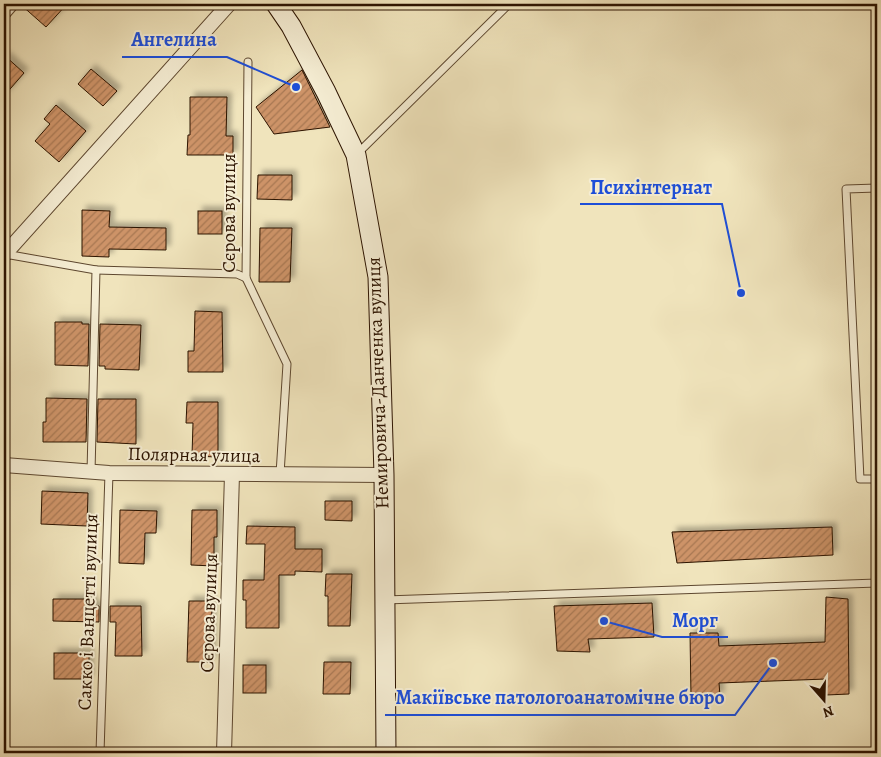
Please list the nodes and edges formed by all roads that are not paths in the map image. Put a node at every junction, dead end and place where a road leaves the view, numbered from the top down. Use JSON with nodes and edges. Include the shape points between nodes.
{"nodes":[{"id":1,"x":11,"y":4,"type":"edge"},
{"id":2,"x":229,"y":4,"type":"edge"},
{"id":3,"x":276,"y":4,"type":"edge"},
{"id":4,"x":509,"y":4,"type":"edge"},
{"id":5,"x":4,"y":12,"type":"edge"},
{"id":6,"x":248,"y":62,"type":"dead end"},
{"id":7,"x":356,"y":155,"type":"junction"},
{"id":8,"x":877,"y":188,"type":"edge"},
{"id":9,"x":4,"y":255,"type":"edge"},
{"id":10,"x":96,"y":270,"type":"junction"},
{"id":11,"x":246,"y":278,"type":"junction"},
{"id":12,"x":4,"y":465,"type":"edge"},
{"id":13,"x":91,"y":472,"type":"junction"},
{"id":14,"x":109,"y":473,"type":"junction"},
{"id":15,"x":232,"y":474,"type":"junction"},
{"id":16,"x":280,"y":474,"type":"junction"},
{"id":17,"x":384,"y":475,"type":"junction"},
{"id":18,"x":877,"y":479,"type":"edge"},
{"id":19,"x":877,"y":582,"type":"edge"},
{"id":20,"x":385,"y":600,"type":"junction"},
{"id":21,"x":100,"y":753,"type":"edge"},
{"id":22,"x":224,"y":753,"type":"edge"},
{"id":23,"x":386,"y":753,"type":"edge"}],
"edges":[{"from":1,"to":5,"type":"street"},
{"from":2,"to":9,"type":"street"},
{"from":3,"to":7,"type":"street","name":"Немировича-Данченка вулиця","via":[[326,92]]},
{"from":4,"to":7,"type":"lane"},
{"from":6,"to":11,"type":"lane","name":"Сєрова вулиця"},
{"from":7,"to":17,"type":"street","name":"Немировича-Данченка вулиця","via":[[378,277]]},
{"from":8,"to":18,"type":"lane","via":[[846,189],[860,479]]},
{"from":9,"to":10,"type":"lane"},
{"from":10,"to":11,"type":"lane","via":[[238,274]]},
{"from":10,"to":13,"type":"lane"},
{"from":11,"to":16,"type":"lane","name":"Сєрова вулиця","via":[[287,364]]},
{"from":12,"to":13,"type":"street","name":"Полярная улица"},
{"from":13,"to":14,"type":"street","name":"Полярная улица"},
{"from":14,"to":15,"type":"street","name":"Полярная улица"},
{"from":14,"to":21,"type":"lane","name":"Сакко і Ванцетті вулиця"},
{"from":15,"to":16,"type":"street","name":"Полярная улица"},
{"from":15,"to":22,"type":"street","name":"Сєрова вулиця"},
{"from":16,"to":17,"type":"street","name":"Полярная улица"},
{"from":17,"to":20,"type":"street","name":"Немировича-Данченка вулиця"},
{"from":19,"to":20,"type":"lane"},
{"from":20,"to":23,"type":"street","name":"Немировича-Данченка вулиця"}]}
